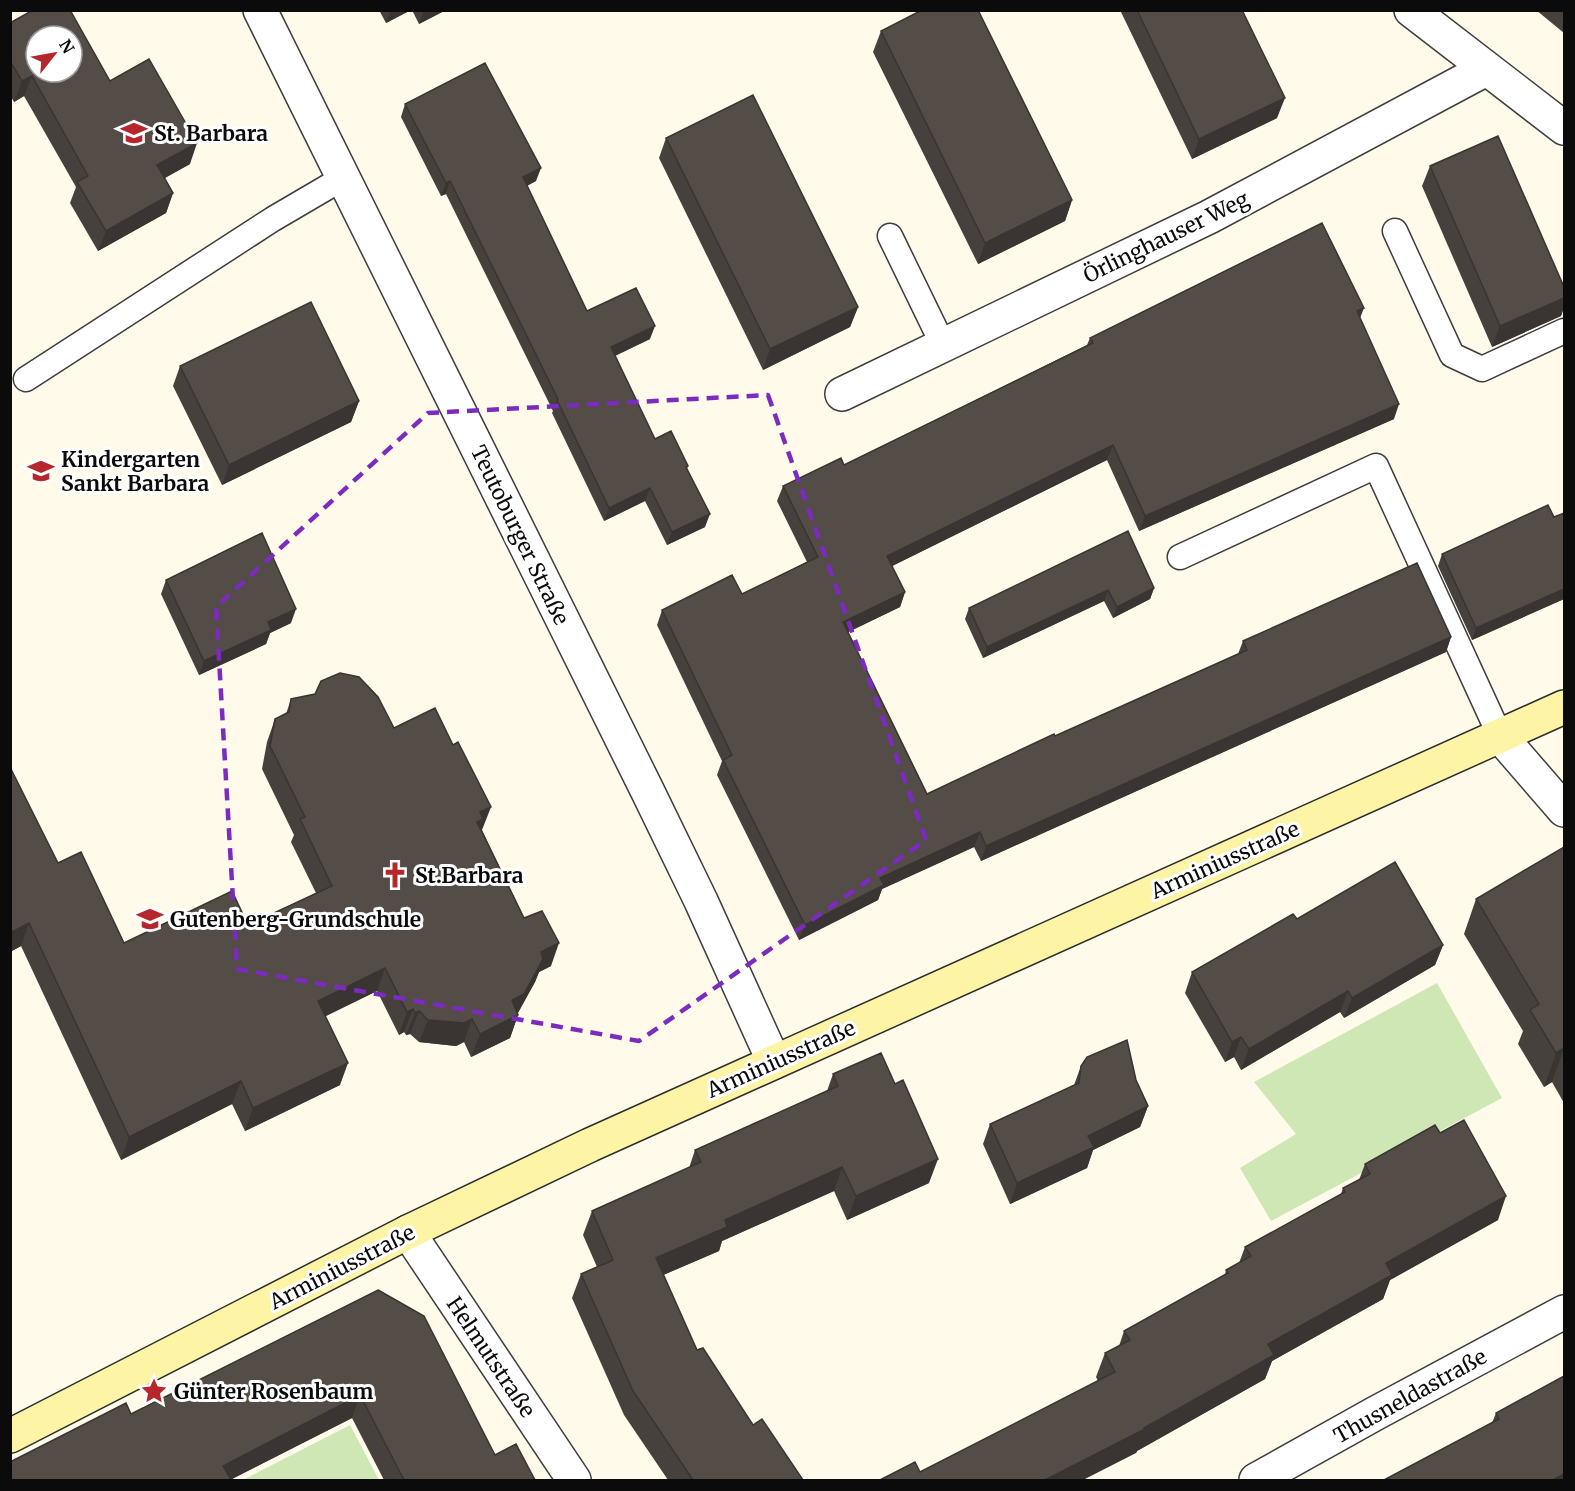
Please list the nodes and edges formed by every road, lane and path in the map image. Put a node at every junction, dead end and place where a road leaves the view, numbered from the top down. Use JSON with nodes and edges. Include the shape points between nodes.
{"nodes":[{"id":1,"x":260,"y":10,"type":"edge"},
{"id":2,"x":1412,"y":10,"type":"edge"},
{"id":3,"x":1486,"y":69,"type":"junction"},
{"id":4,"x":1564,"y":128,"type":"edge"},
{"id":5,"x":343,"y":178,"type":"junction"},
{"id":6,"x":1395,"y":231,"type":"dead end"},
{"id":7,"x":890,"y":236,"type":"dead end"},
{"id":8,"x":1564,"y":331,"type":"edge"},
{"id":9,"x":943,"y":345,"type":"junction"},
{"id":10,"x":26,"y":380,"type":"dead end"},
{"id":11,"x":842,"y":394,"type":"dead end"},
{"id":12,"x":1180,"y":557,"type":"dead end"},
{"id":13,"x":1564,"y":707,"type":"edge"},
{"id":14,"x":1500,"y":736,"type":"junction"},
{"id":15,"x":1564,"y":810,"type":"edge"},
{"id":16,"x":774,"y":1062,"type":"junction"},
{"id":17,"x":408,"y":1232,"type":"junction"},
{"id":18,"x":1564,"y":1312,"type":"edge"},
{"id":19,"x":10,"y":1436,"type":"edge"},
{"id":20,"x":574,"y":1480,"type":"edge"},
{"id":21,"x":1256,"y":1480,"type":"edge"}],
"edges":[{"from":1,"to":5,"type":"street","name":"Teutoburger Straße"},
{"from":2,"to":3,"type":"street"},
{"from":3,"to":4,"type":"street"},
{"from":3,"to":9,"type":"street","name":"Örlinghauser Weg","via":[[1209,217]]},
{"from":5,"to":10,"type":"lane","via":[[273,219]]},
{"from":5,"to":16,"type":"street","name":"Teutoburger Straße","via":[[692,882]]},
{"from":6,"to":8,"type":"lane","via":[[1452,355],[1482,369]]},
{"from":7,"to":9,"type":"lane"},
{"from":9,"to":11,"type":"street","name":"Örlinghauser Weg"},
{"from":12,"to":14,"type":"lane","via":[[1376,466]]},
{"from":13,"to":14,"type":"main road","name":"Arminiusstraße"},
{"from":14,"to":15,"type":"street"},
{"from":14,"to":16,"type":"main road","name":"Arminiusstraße"},
{"from":16,"to":17,"type":"main road","name":"Arminiusstraße"},
{"from":17,"to":19,"type":"main road","name":"Arminiusstraße"},
{"from":17,"to":20,"type":"street","name":"Helmutstraße"},
{"from":18,"to":21,"type":"street","name":"Thusneldastraße"}]}
